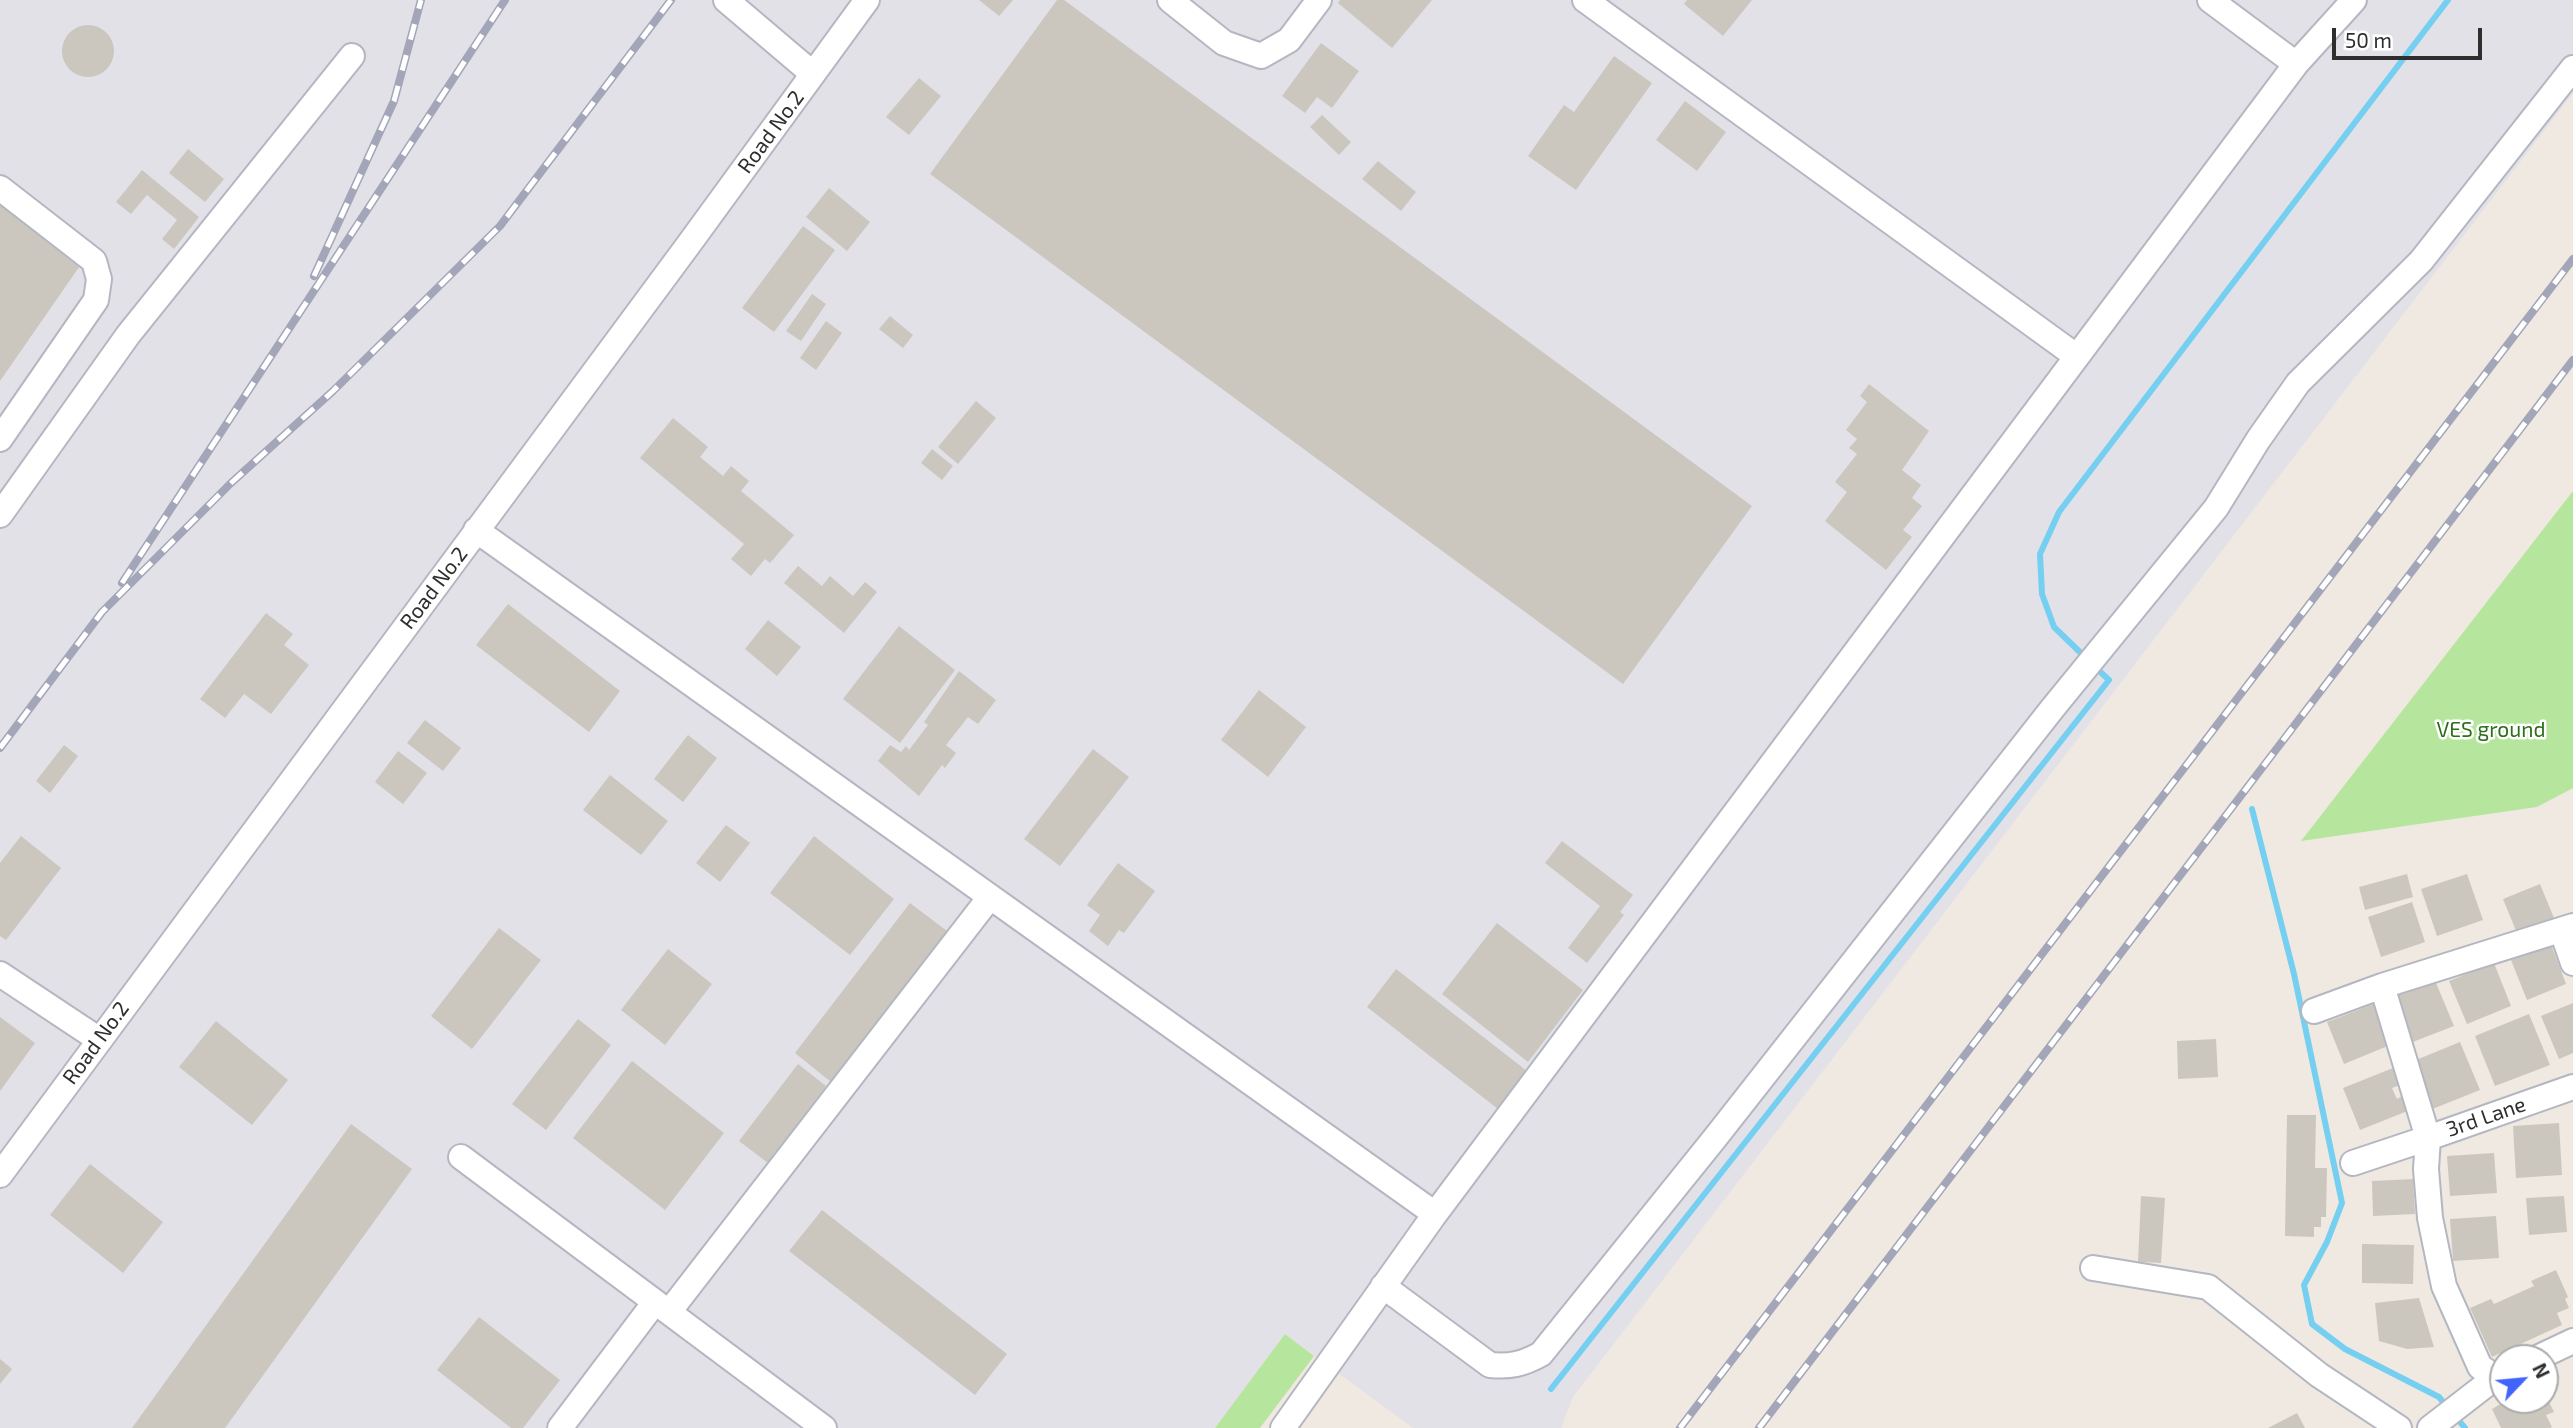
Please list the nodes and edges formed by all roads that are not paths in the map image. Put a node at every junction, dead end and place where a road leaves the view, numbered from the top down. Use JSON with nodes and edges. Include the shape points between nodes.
{"nodes":[{"id":1,"x":726,"y":0,"type":"edge"},
{"id":2,"x":867,"y":0,"type":"edge"},
{"id":3,"x":1170,"y":0,"type":"edge"},
{"id":4,"x":1319,"y":0,"type":"edge"},
{"id":5,"x":1584,"y":0,"type":"edge"},
{"id":6,"x":2210,"y":0,"type":"edge"},
{"id":7,"x":2354,"y":0,"type":"edge"},
{"id":8,"x":352,"y":56,"type":"dead end"},
{"id":9,"x":2296,"y":64,"type":"junction"},
{"id":10,"x":2573,"y":68,"type":"edge"},
{"id":11,"x":813,"y":74,"type":"junction"},
{"id":12,"x":0,"y":188,"type":"edge"},
{"id":13,"x":2076,"y":356,"type":"junction"},
{"id":14,"x":4,"y":426,"type":"edge"},
{"id":15,"x":0,"y":515,"type":"edge"},
{"id":16,"x":476,"y":530,"type":"junction"},
{"id":17,"x":990,"y":897,"type":"junction"},
{"id":18,"x":2568,"y":928,"type":"edge"},
{"id":19,"x":2573,"y":963,"type":"edge"},
{"id":20,"x":0,"y":974,"type":"edge"},
{"id":21,"x":2382,"y":986,"type":"junction"},
{"id":22,"x":2314,"y":1011,"type":"dead end"},
{"id":23,"x":98,"y":1039,"type":"junction"},
{"id":24,"x":2573,"y":1087,"type":"edge"},
{"id":25,"x":2428,"y":1138,"type":"junction"},
{"id":26,"x":461,"y":1157,"type":"dead end"},
{"id":27,"x":2353,"y":1163,"type":"dead end"},
{"id":28,"x":0,"y":1175,"type":"edge"},
{"id":29,"x":1435,"y":1214,"type":"junction"},
{"id":30,"x":2093,"y":1268,"type":"dead end"},
{"id":31,"x":1383,"y":1286,"type":"junction"},
{"id":32,"x":662,"y":1307,"type":"junction"},
{"id":33,"x":2489,"y":1371,"type":"edge"},
{"id":34,"x":2489,"y":1383,"type":"edge"},
{"id":35,"x":2444,"y":1417,"type":"edge"},
{"id":36,"x":560,"y":1428,"type":"edge"},
{"id":37,"x":824,"y":1428,"type":"edge"},
{"id":38,"x":1283,"y":1428,"type":"edge"},
{"id":39,"x":2399,"y":1428,"type":"edge"}],
"edges":[{"from":1,"to":11,"type":"street"},
{"from":2,"to":11,"type":"street","name":"Road No.2"},
{"from":3,"to":4,"type":"street","via":[[1224,43],[1261,56],[1289,40]]},
{"from":5,"to":13,"type":"street"},
{"from":6,"to":9,"type":"street"},
{"from":7,"to":9,"type":"street"},
{"from":8,"to":15,"type":"street","via":[[128,335]]},
{"from":9,"to":13,"type":"street"},
{"from":10,"to":31,"type":"street","via":[[2421,261],[2298,383],[2216,508],[1541,1354],[1526,1363],[1490,1365]]},
{"from":11,"to":16,"type":"street","name":"Road No.2"},
{"from":12,"to":14,"type":"street","via":[[94,261],[99,279],[96,300]]},
{"from":13,"to":29,"type":"street"},
{"from":16,"to":17,"type":"street"},
{"from":16,"to":23,"type":"street","name":"Road No.2"},
{"from":17,"to":29,"type":"street"},
{"from":17,"to":32,"type":"street"},
{"from":18,"to":19,"type":"street"},
{"from":18,"to":21,"type":"street"},
{"from":20,"to":23,"type":"street"},
{"from":21,"to":22,"type":"street"},
{"from":21,"to":25,"type":"street"},
{"from":23,"to":28,"type":"street","name":"Road No.2"},
{"from":24,"to":25,"type":"street","name":"3rd Lane"},
{"from":25,"to":27,"type":"street"},
{"from":25,"to":33,"type":"street","name":"3rd Lane","via":[[2430,1218],[2444,1286],[2480,1367]]},
{"from":26,"to":32,"type":"street"},
{"from":29,"to":31,"type":"street"},
{"from":30,"to":39,"type":"street","via":[[2208,1287],[2319,1375]]},
{"from":31,"to":38,"type":"street"},
{"from":32,"to":36,"type":"street"},
{"from":32,"to":37,"type":"street"},
{"from":34,"to":35,"type":"street"}]}
